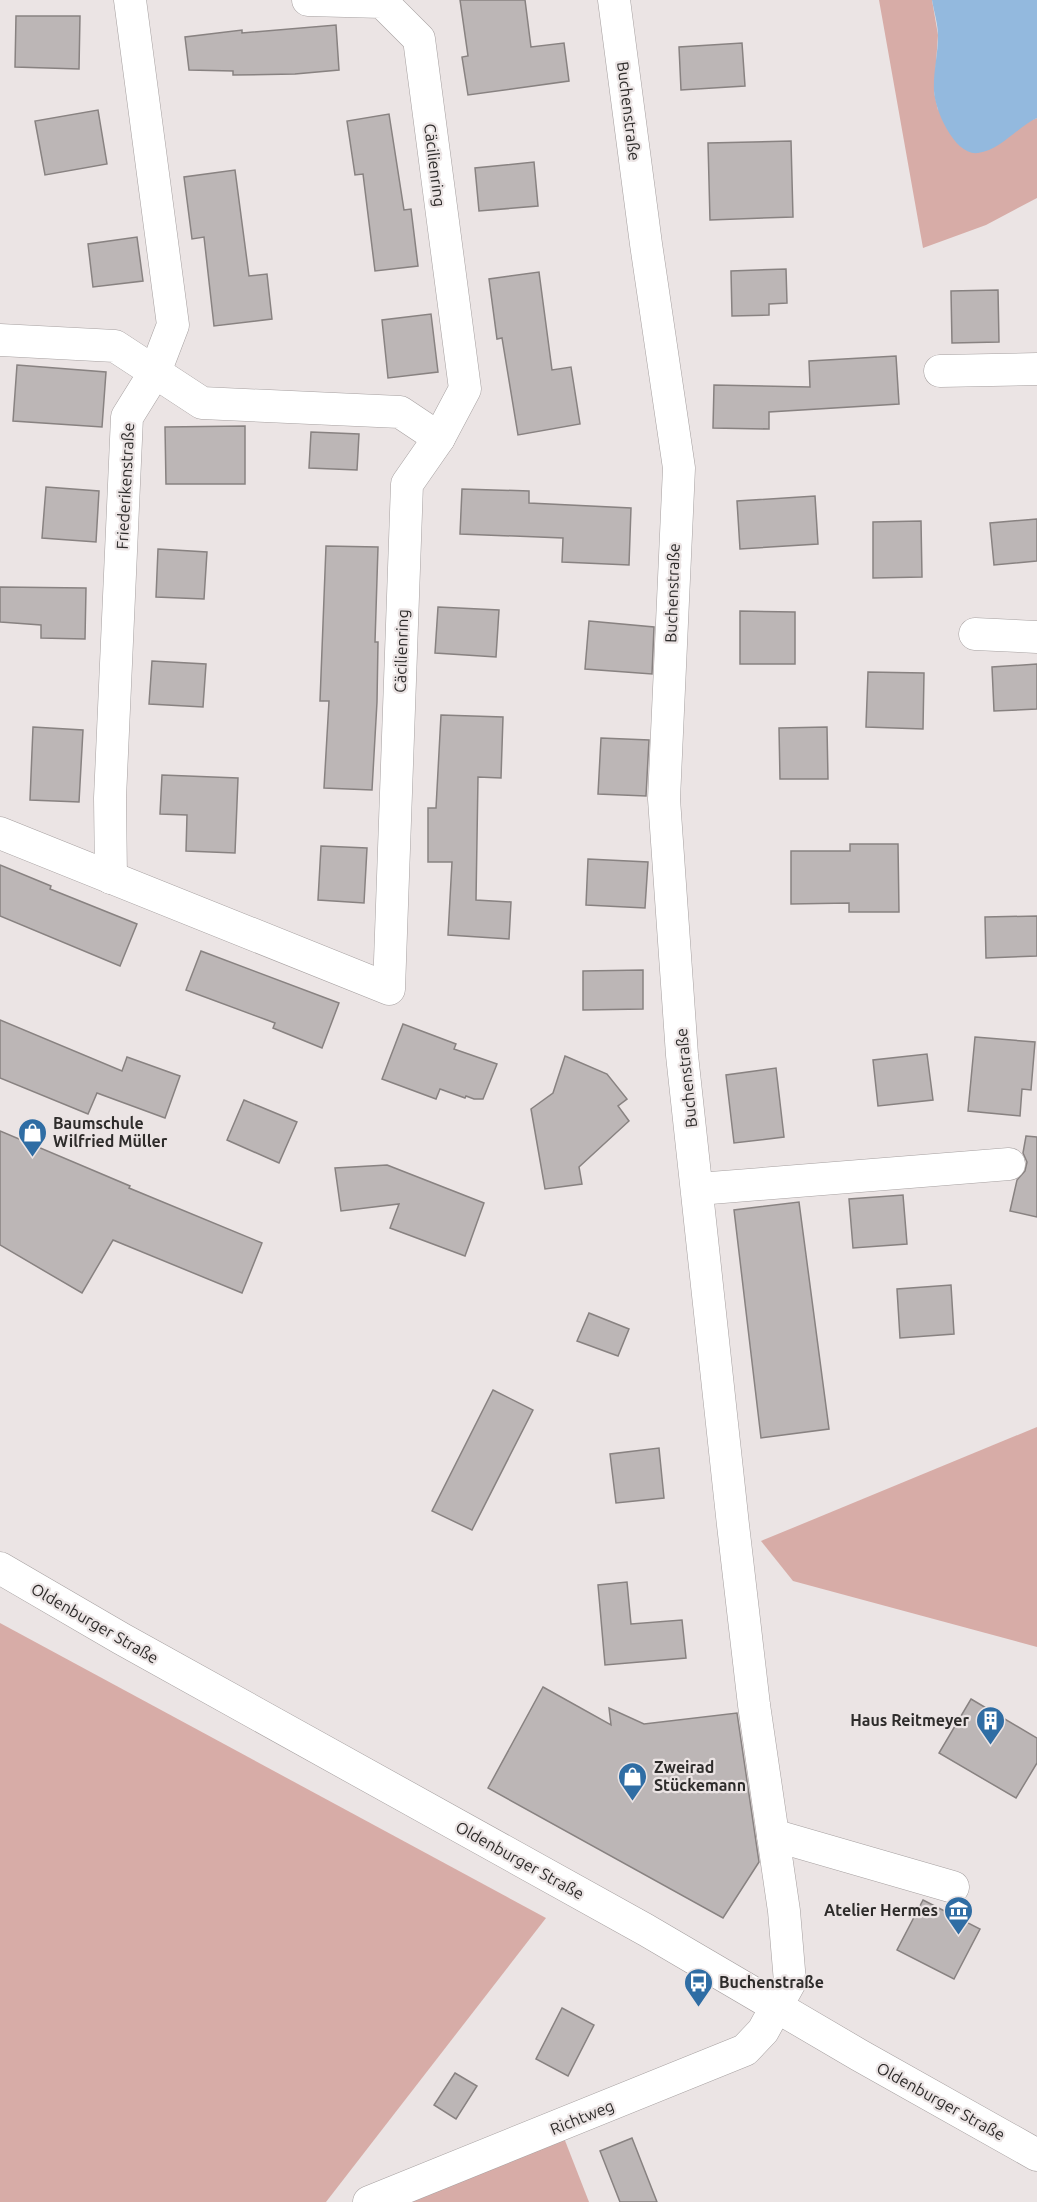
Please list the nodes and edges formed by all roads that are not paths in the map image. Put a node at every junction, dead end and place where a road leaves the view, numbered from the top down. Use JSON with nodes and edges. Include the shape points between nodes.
{"nodes":[{"id":1,"x":130,"y":0,"type":"edge"},
{"id":2,"x":308,"y":0,"type":"edge"},
{"id":3,"x":615,"y":0,"type":"edge"},
{"id":4,"x":0,"y":340,"type":"edge"},
{"id":5,"x":1037,"y":369,"type":"edge"},
{"id":6,"x":940,"y":371,"type":"dead end"},
{"id":7,"x":155,"y":372,"type":"junction"},
{"id":8,"x":439,"y":438,"type":"junction"},
{"id":9,"x":975,"y":634,"type":"dead end"},
{"id":10,"x":1037,"y":637,"type":"edge"},
{"id":11,"x":0,"y":832,"type":"edge"},
{"id":12,"x":111,"y":878,"type":"junction"},
{"id":13,"x":1009,"y":1164,"type":"dead end"},
{"id":14,"x":698,"y":1189,"type":"junction"},
{"id":15,"x":0,"y":1568,"type":"edge"},
{"id":16,"x":773,"y":1835,"type":"junction"},
{"id":17,"x":952,"y":1887,"type":"dead end"},
{"id":18,"x":777,"y":2007,"type":"junction"},
{"id":19,"x":1037,"y":2155,"type":"edge"},
{"id":20,"x":369,"y":2202,"type":"edge"}],
"edges":[{"from":1,"to":7,"type":"street","name":"Friederikenstraße","via":[[173,325]]},
{"from":2,"to":8,"type":"street","name":"Cäcilienring","via":[[382,2],[419,39],[465,389]]},
{"from":3,"to":14,"type":"street","name":"Buchenstraße","via":[[678,468],[664,799],[682,1055]]},
{"from":4,"to":7,"type":"street","via":[[115,346]]},
{"from":5,"to":6,"type":"street"},
{"from":7,"to":8,"type":"street","via":[[202,404],[400,412]]},
{"from":7,"to":12,"type":"street","name":"Friederikenstraße","via":[[128,417],[110,798]]},
{"from":8,"to":12,"type":"street","name":"Cäcilienring","via":[[407,484],[389,989]]},
{"from":9,"to":10,"type":"street"},
{"from":11,"to":12,"type":"street","name":"Cäcilienring"},
{"from":13,"to":14,"type":"street"},
{"from":14,"to":16,"type":"street","name":"Buchenstraße","via":[[754,1706]]},
{"from":15,"to":18,"type":"street","name":"Oldenburger Straße"},
{"from":16,"to":17,"type":"street"},
{"from":16,"to":18,"type":"street","name":"Buchenstraße","via":[[790,1982]]},
{"from":18,"to":19,"type":"street","name":"Oldenburger Straße"},
{"from":18,"to":20,"type":"street","name":"Richtweg","via":[[763,2031],[745,2050]]}]}
